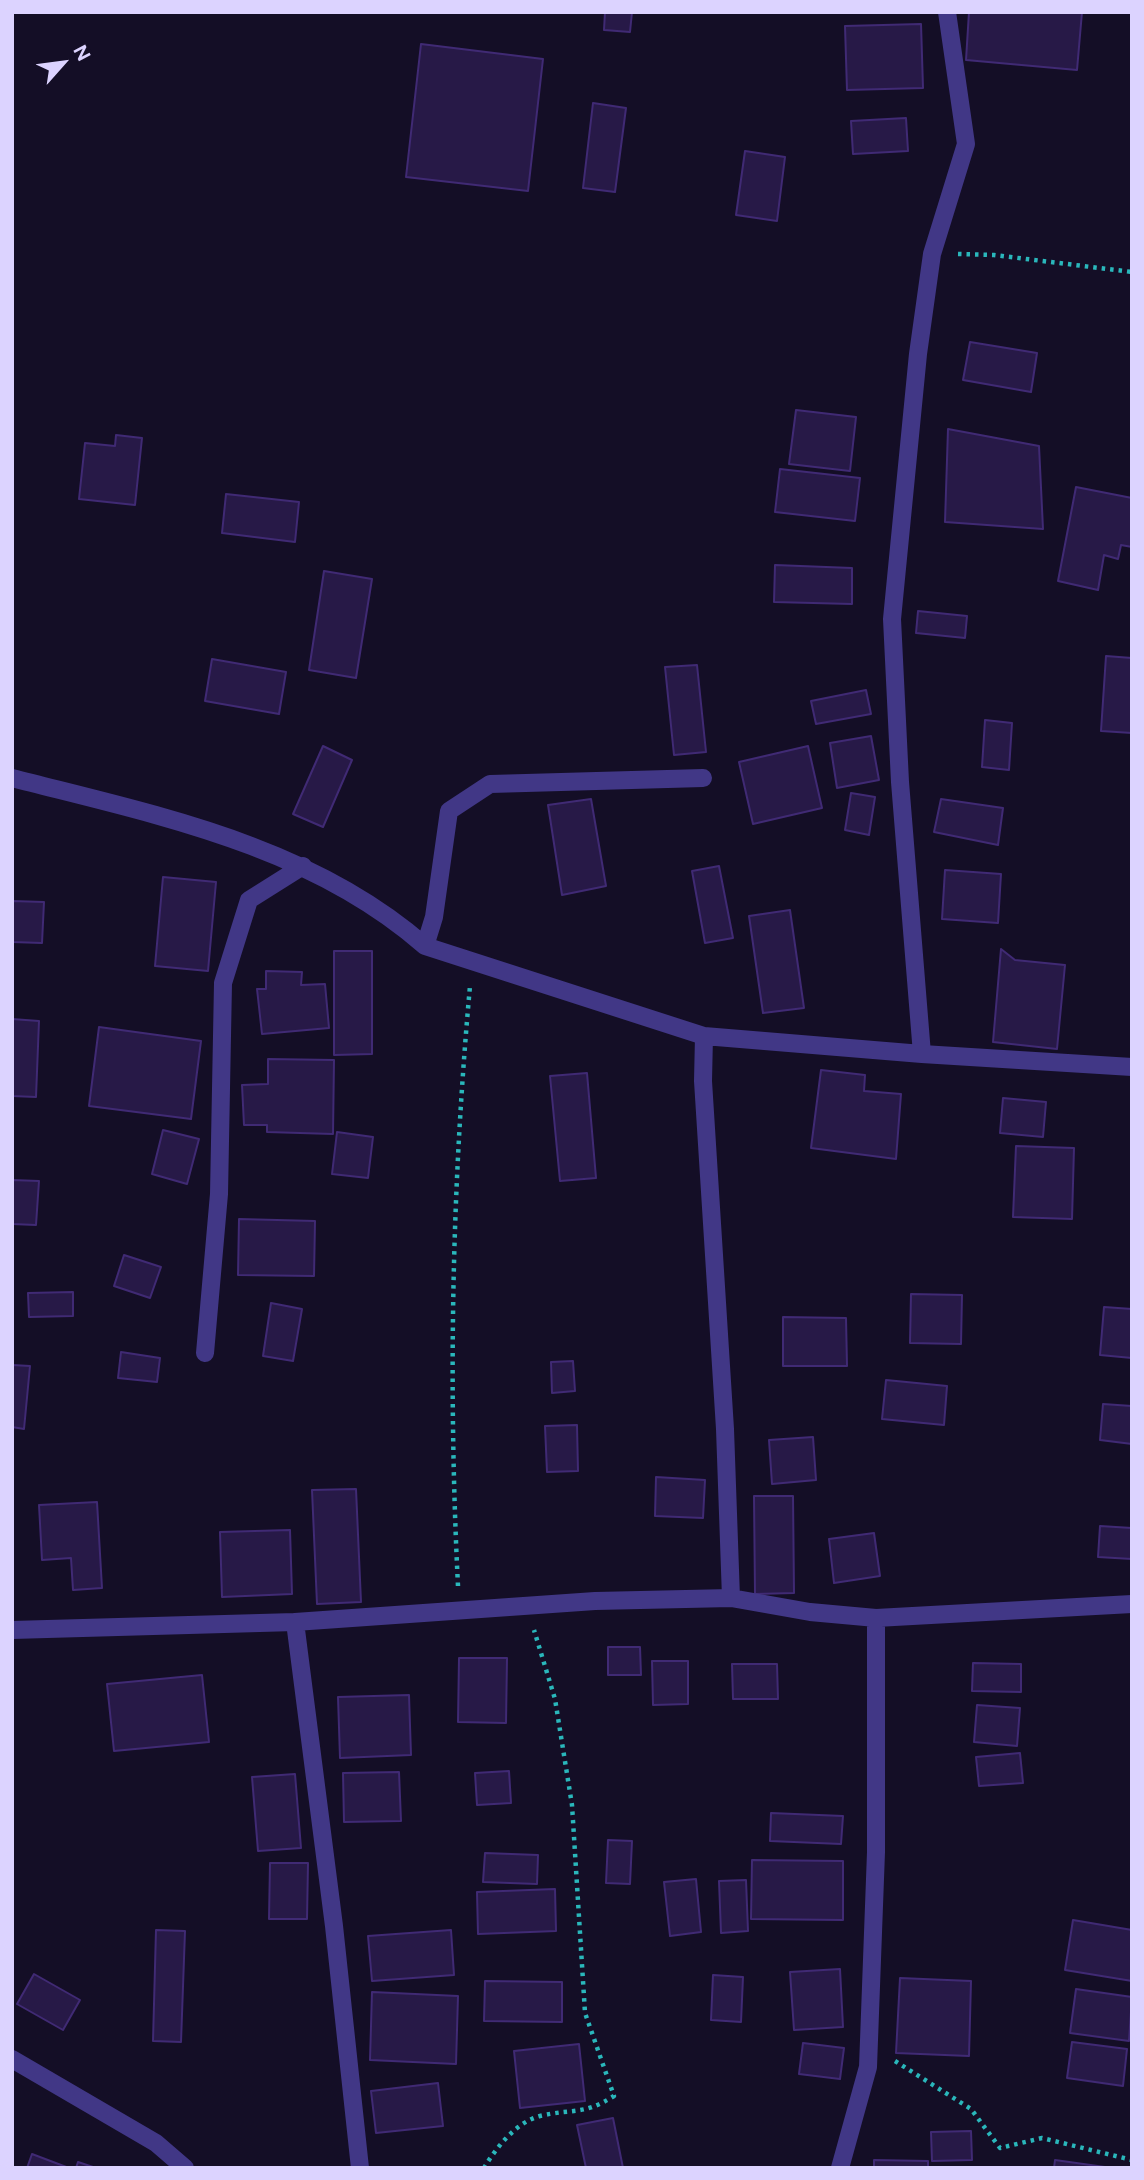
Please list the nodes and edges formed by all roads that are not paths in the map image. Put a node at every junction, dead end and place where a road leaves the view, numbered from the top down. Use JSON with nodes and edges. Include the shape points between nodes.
{"nodes":[{"id":1,"x":947,"y":12,"type":"edge"},
{"id":2,"x":12,"y":778,"type":"edge"},
{"id":3,"x":703,"y":778,"type":"dead end"},
{"id":4,"x":303,"y":866,"type":"junction"},
{"id":5,"x":425,"y":946,"type":"junction"},
{"id":6,"x":705,"y":1036,"type":"junction"},
{"id":7,"x":922,"y":1054,"type":"junction"},
{"id":8,"x":1132,"y":1067,"type":"edge"},
{"id":9,"x":205,"y":1353,"type":"dead end"},
{"id":10,"x":731,"y":1598,"type":"junction"},
{"id":11,"x":1132,"y":1604,"type":"edge"},
{"id":12,"x":876,"y":1618,"type":"junction"},
{"id":13,"x":295,"y":1622,"type":"junction"},
{"id":14,"x":12,"y":1630,"type":"edge"},
{"id":15,"x":12,"y":2059,"type":"edge"},
{"id":16,"x":185,"y":2168,"type":"edge"},
{"id":17,"x":360,"y":2168,"type":"edge"},
{"id":18,"x":841,"y":2168,"type":"edge"}],
"edges":[{"from":1,"to":7,"type":"street","via":[[966,144],[932,254],[892,620]]},
{"from":2,"to":4,"type":"street","via":[[193,825]]},
{"from":3,"to":5,"type":"street","via":[[490,784],[449,811],[434,917]]},
{"from":4,"to":5,"type":"street","via":[[394,919]]},
{"from":4,"to":9,"type":"street","via":[[249,900],[223,983],[219,1194]]},
{"from":5,"to":6,"type":"street"},
{"from":6,"to":7,"type":"street"},
{"from":6,"to":10,"type":"street","via":[[703,1081]]},
{"from":7,"to":8,"type":"street"},
{"from":10,"to":12,"type":"street"},
{"from":10,"to":13,"type":"street","via":[[533,1605]]},
{"from":11,"to":12,"type":"street"},
{"from":12,"to":18,"type":"street","via":[[876,1852],[868,2067]]},
{"from":13,"to":14,"type":"street"},
{"from":13,"to":17,"type":"street"},
{"from":15,"to":16,"type":"street","via":[[156,2143]]}]}
